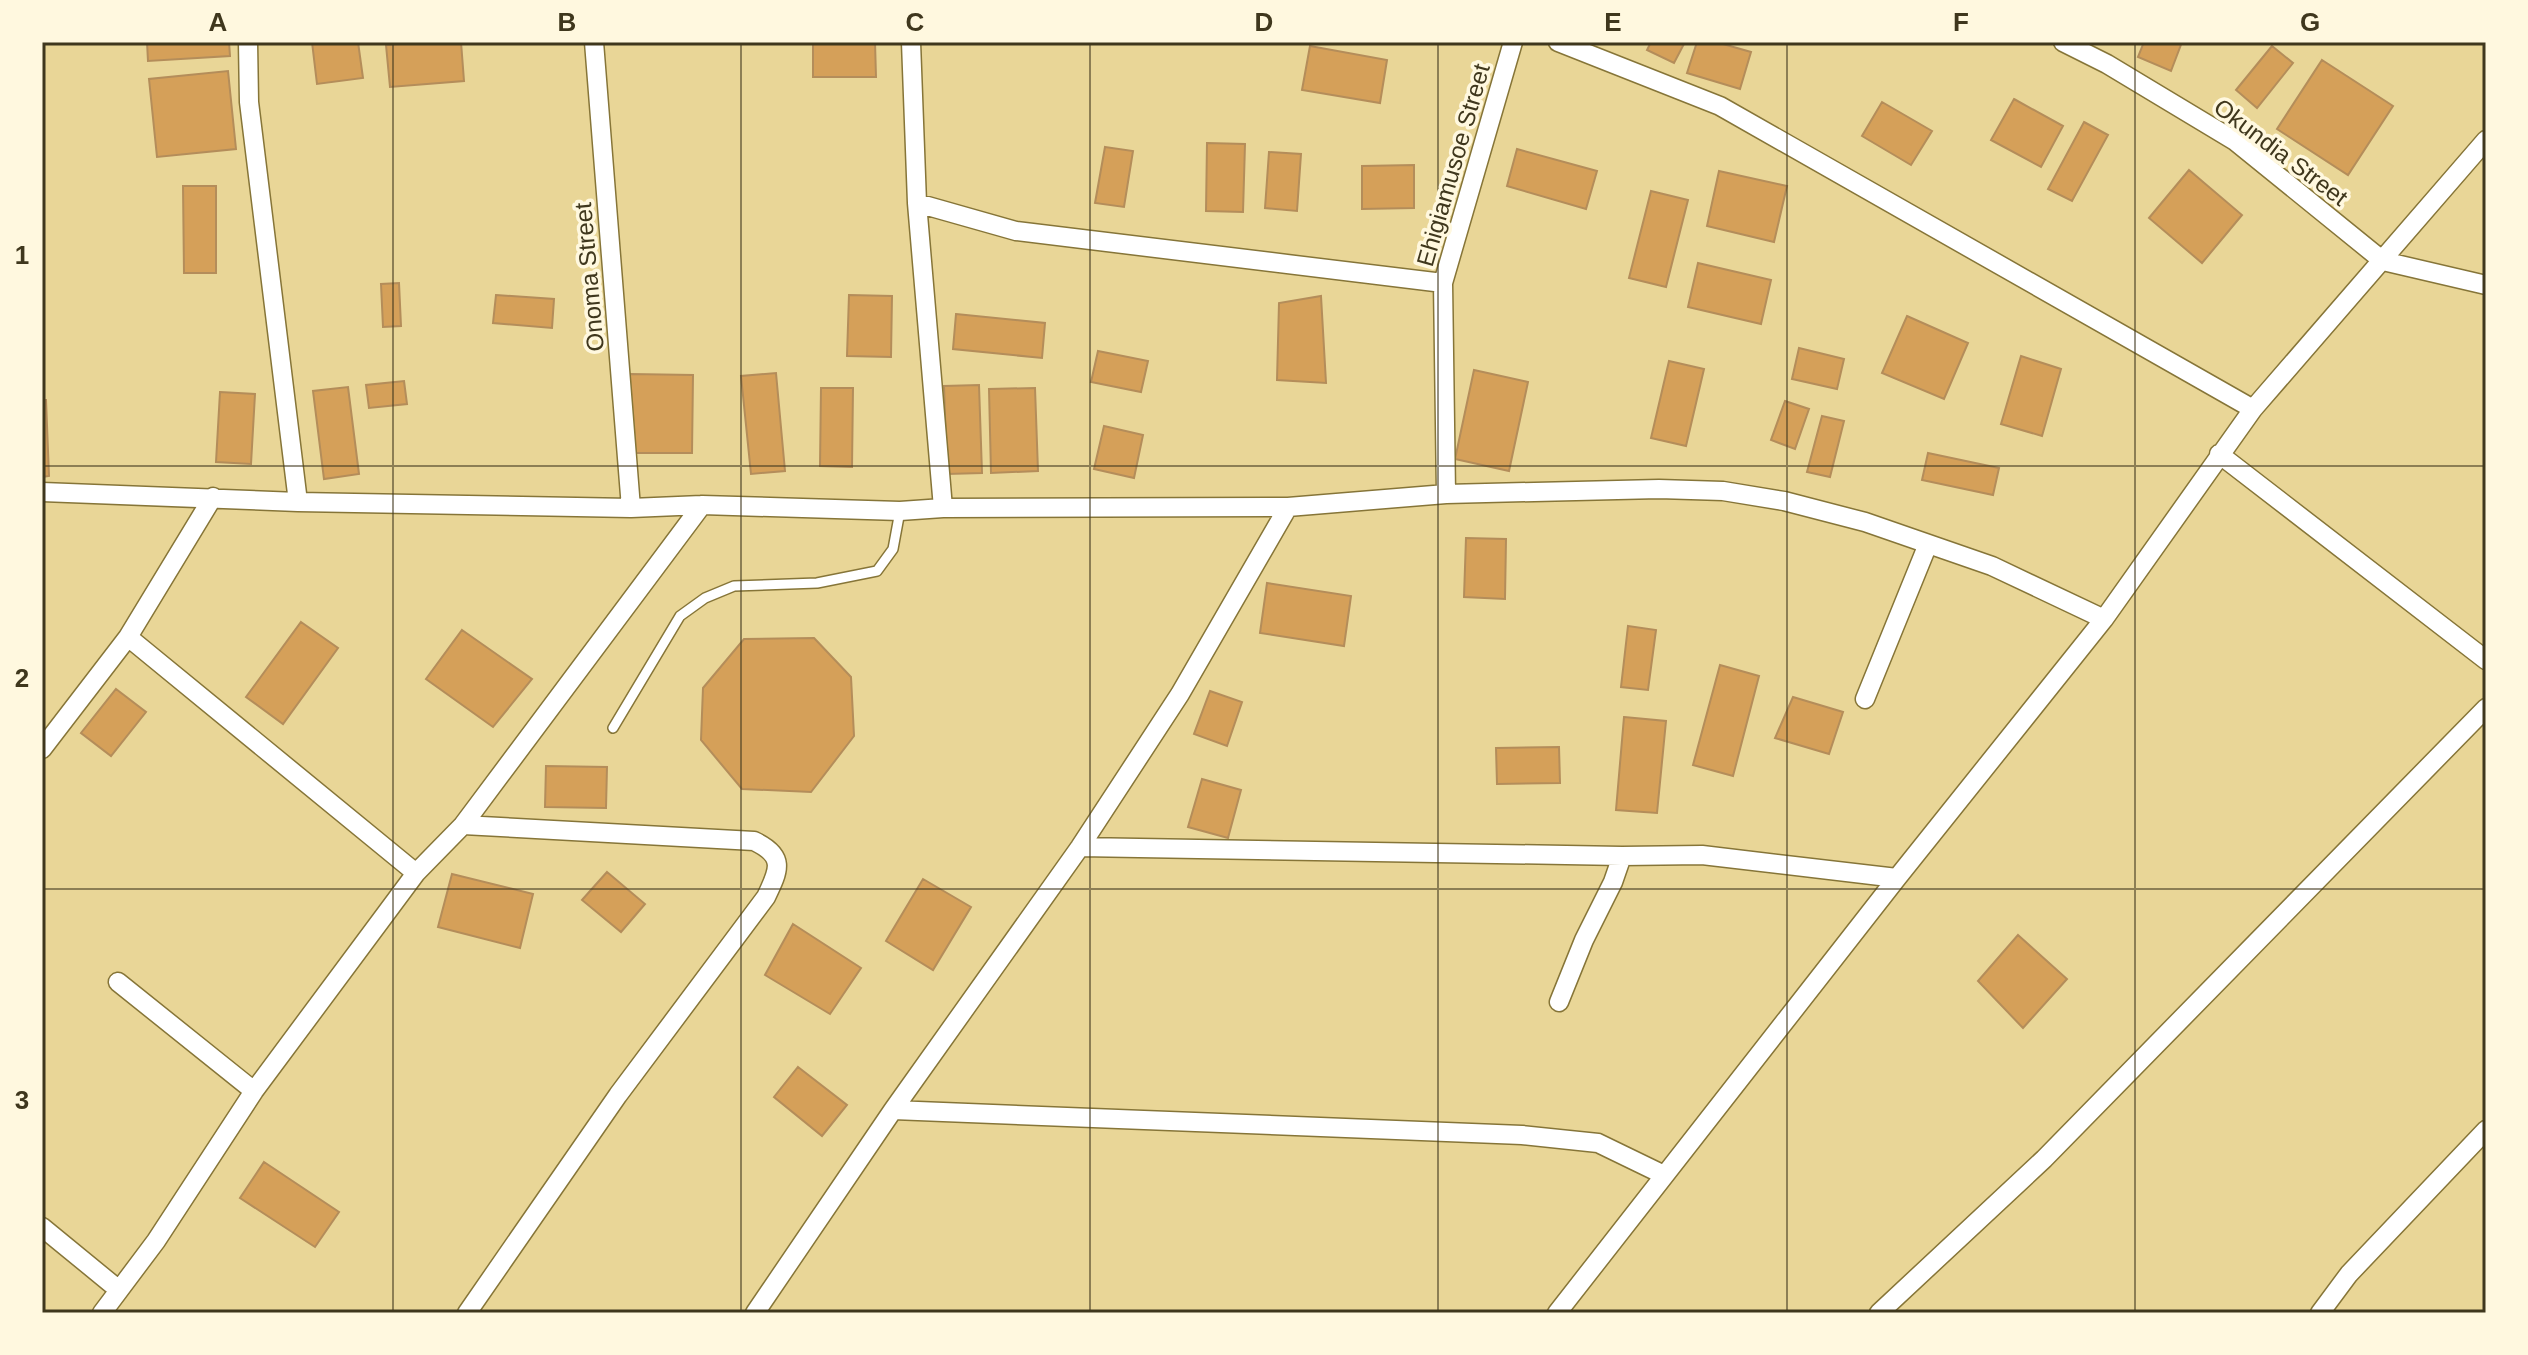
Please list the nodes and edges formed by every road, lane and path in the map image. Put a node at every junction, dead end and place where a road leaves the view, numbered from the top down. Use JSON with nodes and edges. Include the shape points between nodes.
{"nodes":[{"id":1,"x":248,"y":42,"type":"edge"},
{"id":2,"x":594,"y":42,"type":"edge"},
{"id":3,"x":911,"y":42,"type":"edge"},
{"id":4,"x":1513,"y":42,"type":"edge"},
{"id":5,"x":1558,"y":42,"type":"edge"},
{"id":6,"x":2068,"y":43,"type":"edge"},
{"id":7,"x":2486,"y":140,"type":"edge"},
{"id":8,"x":917,"y":203,"type":"junction"},
{"id":9,"x":2383,"y":261,"type":"junction"},
{"id":10,"x":1443,"y":283,"type":"junction"},
{"id":11,"x":2486,"y":285,"type":"edge"},
{"id":12,"x":2253,"y":409,"type":"junction"},
{"id":13,"x":2219,"y":454,"type":"junction"},
{"id":14,"x":42,"y":492,"type":"edge"},
{"id":15,"x":1446,"y":494,"type":"junction"},
{"id":16,"x":213,"y":497,"type":"junction"},
{"id":17,"x":298,"y":502,"type":"junction"},
{"id":18,"x":702,"y":505,"type":"junction"},
{"id":19,"x":1288,"y":507,"type":"junction"},
{"id":20,"x":631,"y":508,"type":"junction"},
{"id":21,"x":943,"y":508,"type":"junction"},
{"id":22,"x":900,"y":511,"type":"junction"},
{"id":23,"x":1928,"y":544,"type":"junction"},
{"id":24,"x":2104,"y":619,"type":"junction"},
{"id":25,"x":128,"y":637,"type":"junction"},
{"id":26,"x":2486,"y":660,"type":"edge"},
{"id":27,"x":1865,"y":699,"type":"dead end"},
{"id":28,"x":2486,"y":708,"type":"edge"},
{"id":29,"x":613,"y":728,"type":"dead end"},
{"id":30,"x":42,"y":749,"type":"edge"},
{"id":31,"x":463,"y":825,"type":"junction"},
{"id":32,"x":1080,"y":847,"type":"junction"},
{"id":33,"x":1622,"y":856,"type":"junction"},
{"id":34,"x":416,"y":873,"type":"junction"},
{"id":35,"x":1897,"y":878,"type":"junction"},
{"id":36,"x":118,"y":982,"type":"dead end"},
{"id":37,"x":1559,"y":1002,"type":"dead end"},
{"id":38,"x":254,"y":1091,"type":"junction"},
{"id":39,"x":893,"y":1110,"type":"junction"},
{"id":40,"x":2486,"y":1130,"type":"edge"},
{"id":41,"x":1664,"y":1175,"type":"junction"},
{"id":42,"x":42,"y":1227,"type":"edge"},
{"id":43,"x":119,"y":1290,"type":"junction"},
{"id":44,"x":102,"y":1313,"type":"edge"},
{"id":45,"x":467,"y":1313,"type":"edge"},
{"id":46,"x":755,"y":1313,"type":"edge"},
{"id":47,"x":1557,"y":1313,"type":"edge"},
{"id":48,"x":1879,"y":1313,"type":"edge"},
{"id":49,"x":2320,"y":1313,"type":"edge"}],
"edges":[{"from":1,"to":17,"type":"street","via":[[249,102]]},
{"from":2,"to":20,"type":"street","name":"Onoma Street"},
{"from":3,"to":8,"type":"street"},
{"from":4,"to":10,"type":"street","name":"Ehigiamusoe Street"},
{"from":5,"to":12,"type":"street","via":[[1720,106]]},
{"from":6,"to":9,"type":"street","name":"Okundia Street","via":[[2235,141]]},
{"from":7,"to":9,"type":"street"},
{"from":8,"to":10,"type":"street","via":[[1016,231]]},
{"from":8,"to":21,"type":"street"},
{"from":9,"to":11,"type":"street"},
{"from":9,"to":12,"type":"street"},
{"from":10,"to":15,"type":"street","name":"Ehigiamusoe Street"},
{"from":12,"to":13,"type":"street"},
{"from":13,"to":24,"type":"street"},
{"from":13,"to":26,"type":"street"},
{"from":14,"to":16,"type":"street"},
{"from":15,"to":19,"type":"street"},
{"from":15,"to":23,"type":"street","via":[[1723,491],[1784,501]]},
{"from":16,"to":17,"type":"street"},
{"from":16,"to":25,"type":"street"},
{"from":17,"to":20,"type":"street"},
{"from":18,"to":20,"type":"street"},
{"from":18,"to":22,"type":"street"},
{"from":18,"to":31,"type":"street"},
{"from":19,"to":21,"type":"street"},
{"from":19,"to":32,"type":"street","via":[[1180,694]]},
{"from":21,"to":22,"type":"street"},
{"from":22,"to":29,"type":"lane","via":[[893,549],[877,571],[817,583],[734,586],[680,616]]},
{"from":23,"to":24,"type":"street","via":[[1992,566]]},
{"from":23,"to":27,"type":"street"},
{"from":24,"to":35,"type":"street"},
{"from":25,"to":30,"type":"street"},
{"from":25,"to":34,"type":"street"},
{"from":28,"to":48,"type":"street","via":[[2044,1159]]},
{"from":31,"to":34,"type":"street"},
{"from":31,"to":45,"type":"street","via":[[754,841],[776,857],[778,872],[766,897],[618,1095]]},
{"from":32,"to":33,"type":"street"},
{"from":32,"to":39,"type":"street"},
{"from":33,"to":35,"type":"street","via":[[1702,855]]},
{"from":33,"to":37,"type":"street"},
{"from":34,"to":38,"type":"street"},
{"from":35,"to":41,"type":"street"},
{"from":36,"to":38,"type":"street"},
{"from":38,"to":43,"type":"street"},
{"from":39,"to":41,"type":"street","via":[[1522,1135],[1598,1143]]},
{"from":39,"to":46,"type":"street"},
{"from":40,"to":49,"type":"street","via":[[2349,1274]]},
{"from":41,"to":47,"type":"street"},
{"from":42,"to":43,"type":"street"},
{"from":43,"to":44,"type":"street"}]}
